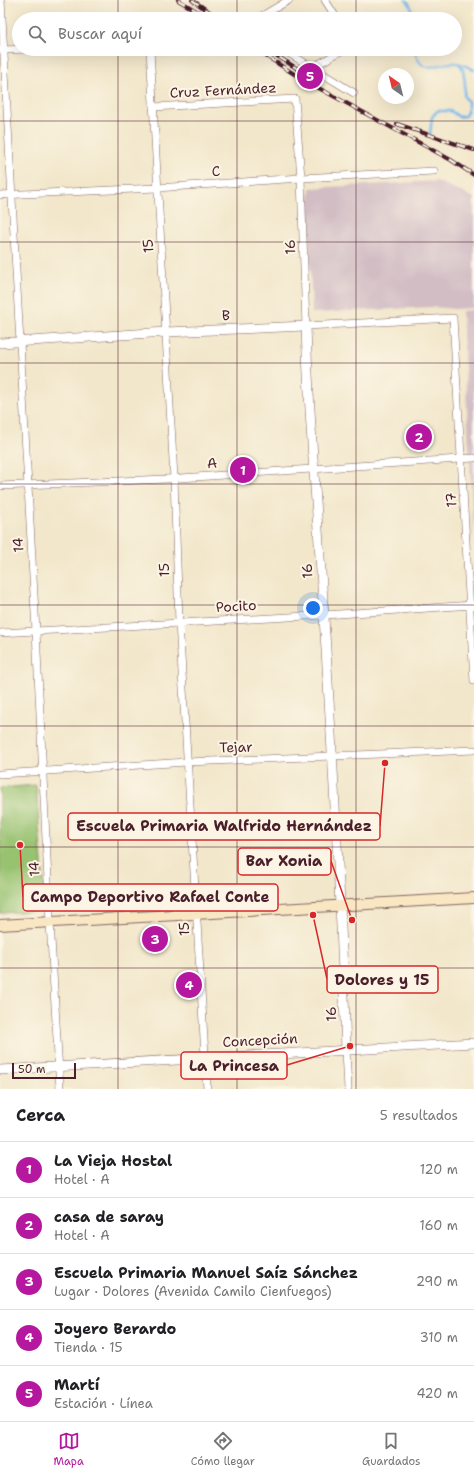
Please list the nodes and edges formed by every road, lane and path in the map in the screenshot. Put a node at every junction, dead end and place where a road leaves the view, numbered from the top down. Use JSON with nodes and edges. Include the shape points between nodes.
{"nodes":[{"id":1,"x":1,"y":0,"type":"edge"},
{"id":2,"x":289,"y":0,"type":"edge"},
{"id":3,"x":325,"y":0,"type":"edge"},
{"id":4,"x":269,"y":12,"type":"edge"},
{"id":5,"x":333,"y":12,"type":"edge"},
{"id":6,"x":1,"y":50,"type":"edge"},
{"id":7,"x":12,"y":50,"type":"edge"},
{"id":8,"x":150,"y":56,"type":"edge"},
{"id":9,"x":293,"y":56,"type":"edge"},
{"id":10,"x":332,"y":56,"type":"edge"},
{"id":11,"x":312,"y":68,"type":"junction"},
{"id":12,"x":354,"y":94,"type":"dead end"},
{"id":13,"x":295,"y":99,"type":"joint"},
{"id":14,"x":153,"y":107,"type":"junction"},
{"id":15,"x":434,"y":171,"type":"dead end"},
{"id":16,"x":301,"y":178,"type":"junction"},
{"id":17,"x":157,"y":188,"type":"junction"},
{"id":18,"x":10,"y":194,"type":"junction"},
{"id":19,"x":0,"y":195,"type":"edge"},
{"id":20,"x":454,"y":318,"type":"joint"},
{"id":21,"x":306,"y":326,"type":"junction"},
{"id":22,"x":166,"y":332,"type":"junction"},
{"id":23,"x":20,"y":342,"type":"junction"},
{"id":24,"x":0,"y":343,"type":"edge"},
{"id":25,"x":462,"y":458,"type":"junction"},
{"id":26,"x":474,"y":458,"type":"edge"},
{"id":27,"x":314,"y":469,"type":"junction"},
{"id":28,"x":174,"y":478,"type":"junction"},
{"id":29,"x":27,"y":485,"type":"junction"},
{"id":30,"x":0,"y":486,"type":"edge"},
{"id":31,"x":472,"y":605,"type":"edge"},
{"id":32,"x":324,"y":615,"type":"junction"},
{"id":33,"x":179,"y":622,"type":"junction"},
{"id":34,"x":36,"y":631,"type":"junction"},
{"id":35,"x":0,"y":633,"type":"edge"},
{"id":36,"x":474,"y":681,"type":"edge"},
{"id":37,"x":474,"y":750,"type":"edge"},
{"id":38,"x":332,"y":756,"type":"junction"},
{"id":39,"x":188,"y":762,"type":"junction"},
{"id":40,"x":43,"y":772,"type":"junction"},
{"id":41,"x":0,"y":774,"type":"edge"},
{"id":42,"x":474,"y":898,"type":"edge"},
{"id":43,"x":341,"y":906,"type":"junction"},
{"id":44,"x":196,"y":913,"type":"junction"},
{"id":45,"x":50,"y":922,"type":"junction"},
{"id":46,"x":0,"y":925,"type":"edge"},
{"id":47,"x":474,"y":1043,"type":"edge"},
{"id":48,"x":346,"y":1050,"type":"junction"},
{"id":49,"x":205,"y":1057,"type":"junction"},
{"id":50,"x":59,"y":1066,"type":"junction"},
{"id":51,"x":0,"y":1070,"type":"edge"},
{"id":52,"x":60,"y":1089,"type":"edge"},
{"id":53,"x":206,"y":1089,"type":"edge"},
{"id":54,"x":348,"y":1089,"type":"edge"}],
"edges":[{"from":1,"to":6,"type":"street","name":"14"},
{"from":2,"to":4,"type":"street"},
{"from":3,"to":5,"type":"street"},
{"from":6,"to":7,"type":"street"},
{"from":6,"to":18,"type":"street","name":"14"},
{"from":8,"to":14,"type":"street","name":"15"},
{"from":9,"to":11,"type":"street"},
{"from":10,"to":11,"type":"street"},
{"from":11,"to":12,"type":"street"},
{"from":13,"to":14,"type":"street","name":"Cruz Fernández"},
{"from":13,"to":16,"type":"street","name":"16"},
{"from":14,"to":17,"type":"street","name":"15"},
{"from":15,"to":16,"type":"street","name":"C"},
{"from":16,"to":17,"type":"street","name":"C"},
{"from":16,"to":21,"type":"street","name":"16"},
{"from":17,"to":18,"type":"street","name":"C"},
{"from":17,"to":22,"type":"street","name":"15"},
{"from":18,"to":19,"type":"street","name":"C"},
{"from":18,"to":23,"type":"street","name":"14"},
{"from":20,"to":21,"type":"street","name":"B"},
{"from":20,"to":25,"type":"street","name":"17"},
{"from":21,"to":22,"type":"street","name":"B"},
{"from":21,"to":27,"type":"street","name":"16"},
{"from":22,"to":23,"type":"street","name":"B"},
{"from":22,"to":28,"type":"street","name":"15"},
{"from":23,"to":24,"type":"street","name":"B"},
{"from":23,"to":29,"type":"street","name":"14"},
{"from":25,"to":26,"type":"street","name":"A"},
{"from":25,"to":27,"type":"street","name":"A"},
{"from":25,"to":31,"type":"street","name":"17"},
{"from":27,"to":28,"type":"street","name":"A"},
{"from":27,"to":32,"type":"street","name":"16"},
{"from":28,"to":29,"type":"street","name":"A"},
{"from":28,"to":33,"type":"street","name":"15"},
{"from":29,"to":30,"type":"street","name":"A"},
{"from":29,"to":34,"type":"street","name":"14"},
{"from":31,"to":32,"type":"street","name":"Pocito"},
{"from":31,"to":36,"type":"street","name":"17"},
{"from":32,"to":33,"type":"street","name":"Pocito"},
{"from":32,"to":38,"type":"street","name":"16"},
{"from":33,"to":34,"type":"street","name":"Pocito"},
{"from":33,"to":39,"type":"street","name":"15"},
{"from":34,"to":35,"type":"street","name":"Pocito"},
{"from":34,"to":40,"type":"street","name":"14"},
{"from":37,"to":38,"type":"street","name":"Tejar"},
{"from":38,"to":39,"type":"street","name":"Tejar"},
{"from":38,"to":43,"type":"street","name":"16"},
{"from":39,"to":40,"type":"street","name":"Tejar"},
{"from":39,"to":44,"type":"street","name":"15"},
{"from":40,"to":41,"type":"street","name":"Tejar"},
{"from":40,"to":45,"type":"street","name":"14"},
{"from":42,"to":43,"type":"main road"},
{"from":43,"to":44,"type":"main road"},
{"from":43,"to":48,"type":"street","name":"16"},
{"from":44,"to":45,"type":"main road"},
{"from":44,"to":49,"type":"street","name":"15"},
{"from":45,"to":46,"type":"main road"},
{"from":45,"to":50,"type":"street","name":"14"},
{"from":47,"to":48,"type":"street","name":"Concepción"},
{"from":48,"to":49,"type":"street","name":"Concepción"},
{"from":48,"to":54,"type":"street","name":"16"},
{"from":49,"to":50,"type":"street","name":"Concepción"},
{"from":49,"to":53,"type":"street","name":"15"},
{"from":50,"to":51,"type":"street","name":"Concepción"},
{"from":50,"to":52,"type":"street","name":"14"}]}
